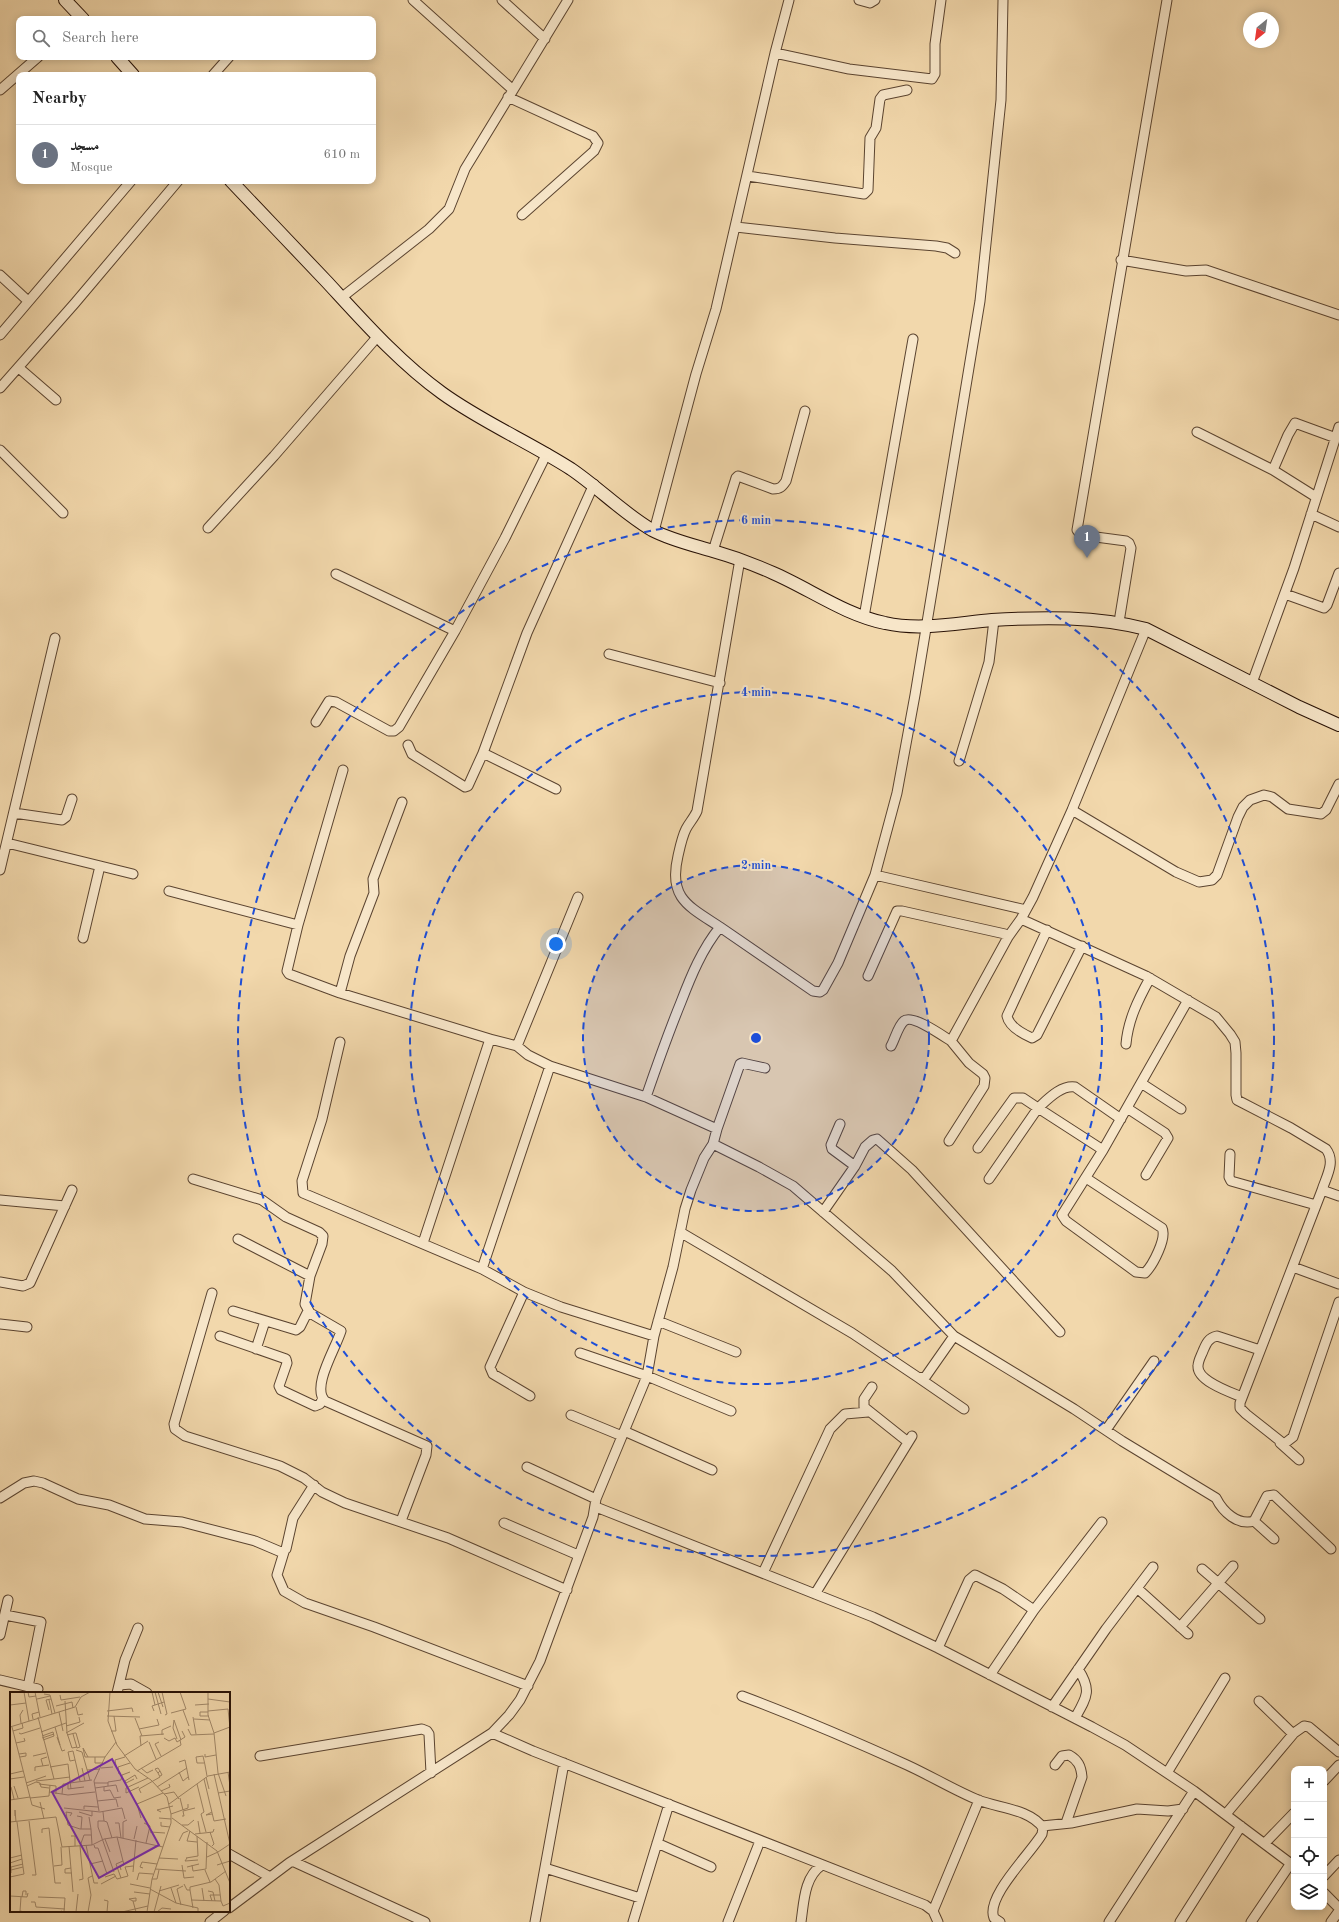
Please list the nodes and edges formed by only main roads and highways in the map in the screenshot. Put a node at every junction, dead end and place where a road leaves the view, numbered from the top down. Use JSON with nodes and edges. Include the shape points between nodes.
{"nodes":[{"id":1,"x":65,"y":0,"type":"edge"},
{"id":2,"x":80,"y":16,"type":"edge"},
{"id":3,"x":120,"y":60,"type":"edge"},
{"id":4,"x":130,"y":72,"type":"edge"},
{"id":5,"x":234,"y":184,"type":"edge"},
{"id":6,"x":1339,"y":725,"type":"edge"}],
"edges":[{"from":1,"to":2,"type":"main road"},
{"from":3,"to":4,"type":"main road"},
{"from":5,"to":6,"type":"main road","via":[[341,298],[418,374],[463,407],[547,453],[594,484],[630,515],[654,531],[740,559],[864,617],[886,624],[926,626],[994,620],[1068,618],[1119,622],[1146,629]]}]}
